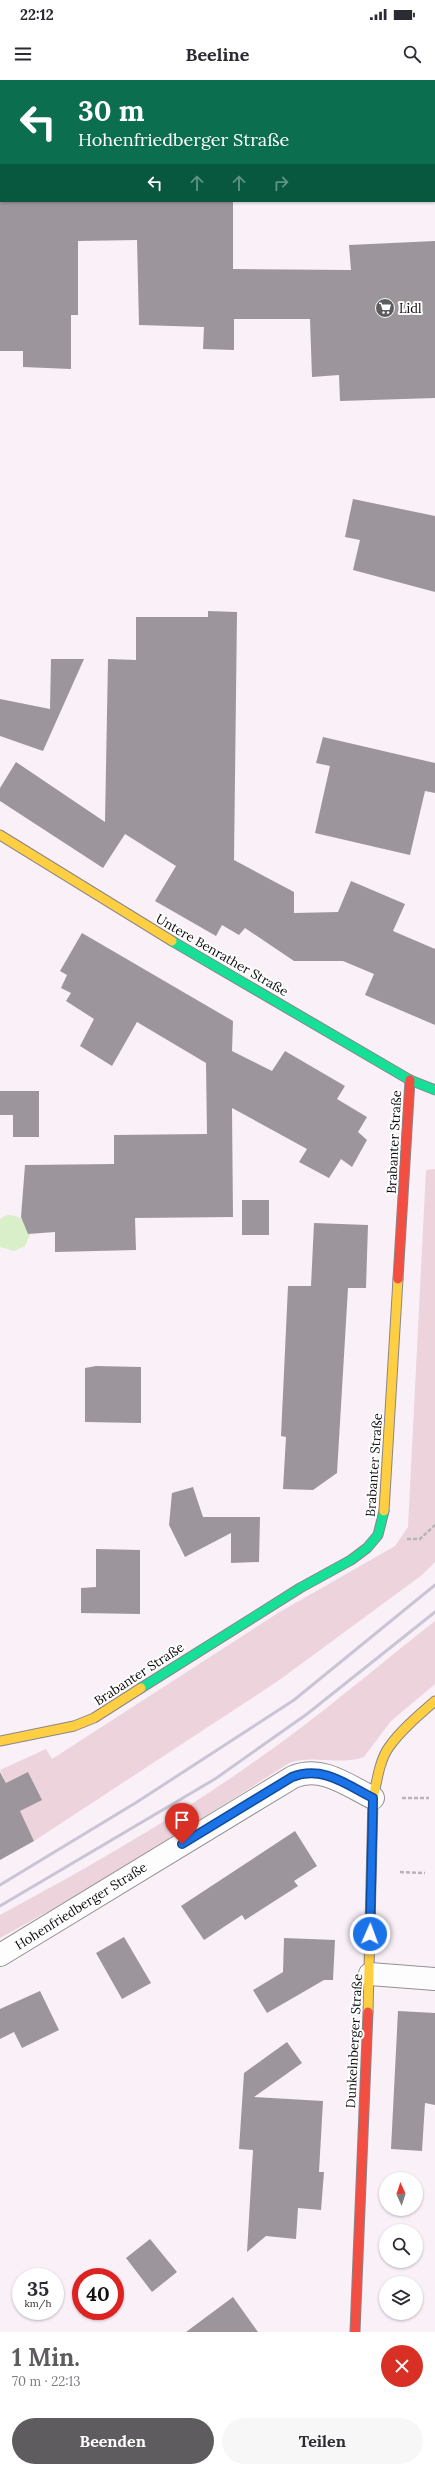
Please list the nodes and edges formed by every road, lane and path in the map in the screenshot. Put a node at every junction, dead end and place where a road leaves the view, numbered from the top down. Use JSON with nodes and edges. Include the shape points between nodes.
{"nodes":[{"id":1,"x":0,"y":835,"type":"edge"},
{"id":2,"x":410,"y":1080,"type":"junction"},
{"id":3,"x":435,"y":1090,"type":"edge"},
{"id":4,"x":435,"y":1701,"type":"edge"},
{"id":5,"x":0,"y":1741,"type":"edge"},
{"id":6,"x":373,"y":1798,"type":"junction"},
{"id":7,"x":0,"y":1955,"type":"edge"},
{"id":8,"x":370,"y":1974,"type":"junction"},
{"id":9,"x":435,"y":1979,"type":"edge"},
{"id":10,"x":355,"y":2332,"type":"edge"}],
"edges":[{"from":1,"to":2,"type":"street","name":"Untere Benrather Straße","via":[[133,919]]},
{"from":2,"to":3,"type":"street","name":"Untere Benrather Straße"},
{"from":2,"to":5,"type":"street","name":"Brabanter Straße","via":[[384,1519],[378,1536],[351,1560],[300,1588],[94,1718],[74,1726]]},
{"from":4,"to":6,"type":"street","name":"Dunkelnberger Straße","via":[[412,1721],[388,1748]]},
{"from":6,"to":7,"type":"street","name":"Hohenfriedberger Straße","via":[[326,1774],[308,1773],[292,1777]]},
{"from":6,"to":8,"type":"street","name":"Dunkelnberger Straße"},
{"from":8,"to":9,"type":"street"},
{"from":8,"to":10,"type":"street","name":"Dunkelnberger Straße"}]}
